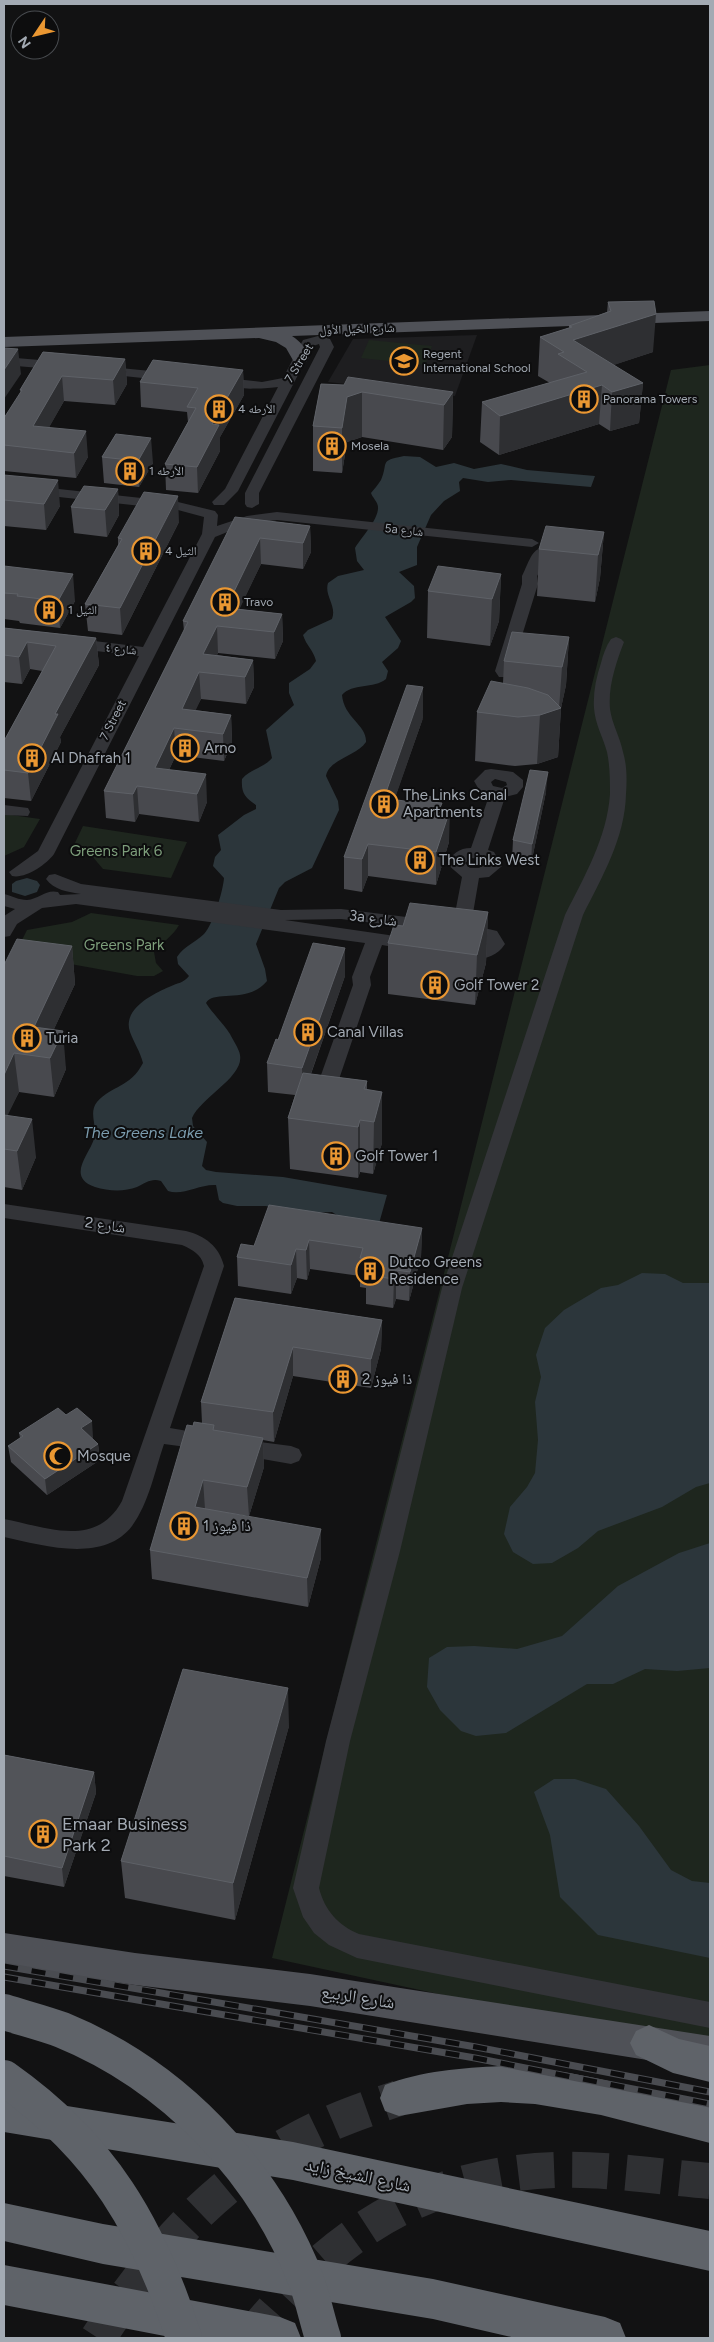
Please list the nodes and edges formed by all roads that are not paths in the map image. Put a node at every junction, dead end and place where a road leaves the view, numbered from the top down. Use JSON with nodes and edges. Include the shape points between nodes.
{"nodes":[{"id":1,"x":710,"y":304,"type":"edge"},
{"id":2,"x":710,"y":316,"type":"edge"},
{"id":3,"x":4,"y":328,"type":"edge"},
{"id":4,"x":374,"y":328,"type":"junction"},
{"id":5,"x":252,"y":332,"type":"junction"},
{"id":6,"x":4,"y":342,"type":"edge"},
{"id":7,"x":327,"y":348,"type":"junction"},
{"id":8,"x":300,"y":358,"type":"junction"},
{"id":9,"x":4,"y":361,"type":"edge"},
{"id":10,"x":187,"y":378,"type":"edge"},
{"id":11,"x":206,"y":380,"type":"edge"},
{"id":12,"x":288,"y":381,"type":"junction"},
{"id":13,"x":262,"y":386,"type":"junction"},
{"id":14,"x":280,"y":395,"type":"junction"},
{"id":15,"x":4,"y":487,"type":"edge"},
{"id":16,"x":253,"y":505,"type":"junction"},
{"id":17,"x":214,"y":509,"type":"junction"},
{"id":18,"x":277,"y":516,"type":"junction"},
{"id":19,"x":244,"y":521,"type":"junction"},
{"id":20,"x":209,"y":534,"type":"junction"},
{"id":21,"x":546,"y":537,"type":"edge"},
{"id":22,"x":536,"y":547,"type":"junction"},
{"id":23,"x":557,"y":551,"type":"edge"},
{"id":24,"x":59,"y":642,"type":"edge"},
{"id":25,"x":616,"y":642,"type":"dead end"},
{"id":26,"x":148,"y":652,"type":"junction"},
{"id":27,"x":505,"y":674,"type":"edge"},
{"id":28,"x":498,"y":793,"type":"dead end"},
{"id":29,"x":4,"y":810,"type":"edge"},
{"id":30,"x":22,"y":812,"type":"dead end"},
{"id":31,"x":45,"y":854,"type":"junction"},
{"id":32,"x":10,"y":875,"type":"edge"},
{"id":33,"x":53,"y":878,"type":"junction"},
{"id":34,"x":4,"y":900,"type":"edge"},
{"id":35,"x":38,"y":904,"type":"junction"},
{"id":36,"x":204,"y":911,"type":"junction"},
{"id":37,"x":341,"y":914,"type":"junction"},
{"id":38,"x":280,"y":920,"type":"junction"},
{"id":39,"x":6,"y":926,"type":"edge"},
{"id":40,"x":457,"y":928,"type":"junction"},
{"id":41,"x":333,"y":933,"type":"junction"},
{"id":42,"x":380,"y":940,"type":"junction"},
{"id":43,"x":306,"y":1107,"type":"edge"},
{"id":44,"x":4,"y":1211,"type":"edge"},
{"id":45,"x":156,"y":1434,"type":"junction"},
{"id":46,"x":291,"y":1455,"type":"dead end"},
{"id":47,"x":4,"y":1528,"type":"edge"},
{"id":48,"x":4,"y":1949,"type":"edge"},
{"id":49,"x":4,"y":2012,"type":"edge"},
{"id":50,"x":710,"y":2015,"type":"edge"},
{"id":51,"x":650,"y":2043,"type":"junction"},
{"id":52,"x":710,"y":2052,"type":"edge"},
{"id":53,"x":710,"y":2064,"type":"edge"},
{"id":54,"x":4,"y":2078,"type":"edge"},
{"id":55,"x":399,"y":2098,"type":"tunnel mouth"},
{"id":56,"x":4,"y":2114,"type":"edge"},
{"id":57,"x":710,"y":2125,"type":"edge"},
{"id":58,"x":4,"y":2222,"type":"edge"},
{"id":59,"x":710,"y":2251,"type":"edge"},
{"id":60,"x":4,"y":2285,"type":"edge"},
{"id":61,"x":184,"y":2338,"type":"edge"},
{"id":62,"x":280,"y":2338,"type":"edge"},
{"id":63,"x":323,"y":2338,"type":"edge"},
{"id":64,"x":605,"y":2338,"type":"edge"}],
"edges":[{"from":1,"to":3,"type":"main road","name":"شارع الخيل الأول"},
{"from":2,"to":4,"type":"main road","name":"شارع الخيل الأول"},
{"from":4,"to":5,"type":"main road","name":"شارع الخيل الأول"},
{"from":4,"to":7,"type":"main road","via":[[347,336]]},
{"from":5,"to":6,"type":"main road","name":"شارع الخيل الأول"},
{"from":5,"to":8,"type":"main road","via":[[290,342],[298,350]]},
{"from":7,"to":8,"type":"street","name":"7 Street","via":[[322,340],[310,341]]},
{"from":7,"to":16,"type":"street","name":"7 Street","via":[[252,493]]},
{"from":8,"to":12,"type":"street","name":"7 Street"},
{"from":9,"to":10,"type":"street"},
{"from":11,"to":13,"type":"street"},
{"from":12,"to":13,"type":"street"},
{"from":12,"to":14,"type":"street","name":"7 Street"},
{"from":13,"to":14,"type":"street"},
{"from":14,"to":17,"type":"street","name":"7 Street","via":[[231,491]]},
{"from":15,"to":17,"type":"street"},
{"from":16,"to":17,"type":"street","name":"5a شارع","via":[[233,500]]},
{"from":16,"to":18,"type":"street","name":"5a شارع"},
{"from":16,"to":19,"type":"street","name":"7 Street","via":[[256,512]]},
{"from":17,"to":19,"type":"street","via":[[219,521]]},
{"from":17,"to":20,"type":"street","name":"7 Street"},
{"from":18,"to":19,"type":"street","name":"5a شارع"},
{"from":18,"to":22,"type":"street","name":"5a شارع"},
{"from":19,"to":20,"type":"street"},
{"from":20,"to":26,"type":"street","name":"7 Street"},
{"from":21,"to":22,"type":"street","via":[[537,538]]},
{"from":22,"to":23,"type":"street","name":"5a شارع"},
{"from":22,"to":27,"type":"street","via":[[537,577],[530,584]]},
{"from":24,"to":26,"type":"street","name":"شارع ٤"},
{"from":25,"to":50,"type":"street","via":[[602,687],[602,703],[615,753],[616,817],[601,860],[574,915],[458,1264],[338,1741],[306,1888],[316,1918],[341,1940],[357,1946]]},
{"from":26,"to":31,"type":"street","name":"7 Street"},
{"from":28,"to":40,"type":"street","via":[[478,853],[488,856],[493,866],[487,872],[471,874],[466,906]]},
{"from":29,"to":30,"type":"street"},
{"from":31,"to":32,"type":"street"},
{"from":31,"to":33,"type":"street"},
{"from":32,"to":33,"type":"street","name":"3a شارع","via":[[33,870]]},
{"from":33,"to":35,"type":"street","via":[[56,892]]},
{"from":33,"to":36,"type":"street","name":"3a شارع","via":[[66,886]]},
{"from":34,"to":35,"type":"street","via":[[18,905]]},
{"from":34,"to":39,"type":"street"},
{"from":35,"to":36,"type":"street","name":"3a شارع","via":[[76,899]]},
{"from":35,"to":39,"type":"street"},
{"from":36,"to":38,"type":"street","name":"3a شارع"},
{"from":37,"to":38,"type":"street","name":"3a شارع"},
{"from":37,"to":40,"type":"street","name":"3a شارع"},
{"from":37,"to":41,"type":"street","via":[[328,922]]},
{"from":38,"to":41,"type":"street","name":"3a شارع"},
{"from":40,"to":42,"type":"street","name":"3a شارع","via":[[484,932],[491,935],[496,944],[493,949],[479,954]]},
{"from":41,"to":42,"type":"street","name":"3a شارع"},
{"from":42,"to":43,"type":"street","via":[[324,1094]]},
{"from":44,"to":45,"type":"street","name":"شارع 2","via":[[176,1236],[203,1246],[213,1259],[214,1274]]},
{"from":45,"to":46,"type":"street"},
{"from":45,"to":47,"type":"street","via":[[130,1511],[116,1528],[94,1538],[70,1540]]},
{"from":48,"to":51,"type":"main road","name":"شارع الربيع","via":[[134,1969],[310,1990]]},
{"from":49,"to":63,"type":"highway","bridge":true,"via":[[64,2030],[128,2063],[186,2106],[212,2132],[237,2160],[278,2224],[305,2281]]},
{"from":51,"to":52,"type":"main road","name":"شارع الربيع"},
{"from":51,"to":53,"type":"highway","via":[[673,2055]]},
{"from":54,"to":61,"type":"highway","bridge":true,"via":[[44,2108],[77,2139],[107,2175],[156,2258]]},
{"from":55,"to":57,"type":"highway","via":[[466,2086],[534,2086],[569,2091]]},
{"from":56,"to":59,"type":"highway","name":"شارع الشيخ زايد","via":[[293,2161]]},
{"from":58,"to":64,"type":"highway","via":[[103,2244],[432,2298]]},
{"from":60,"to":62,"type":"highway"}]}
